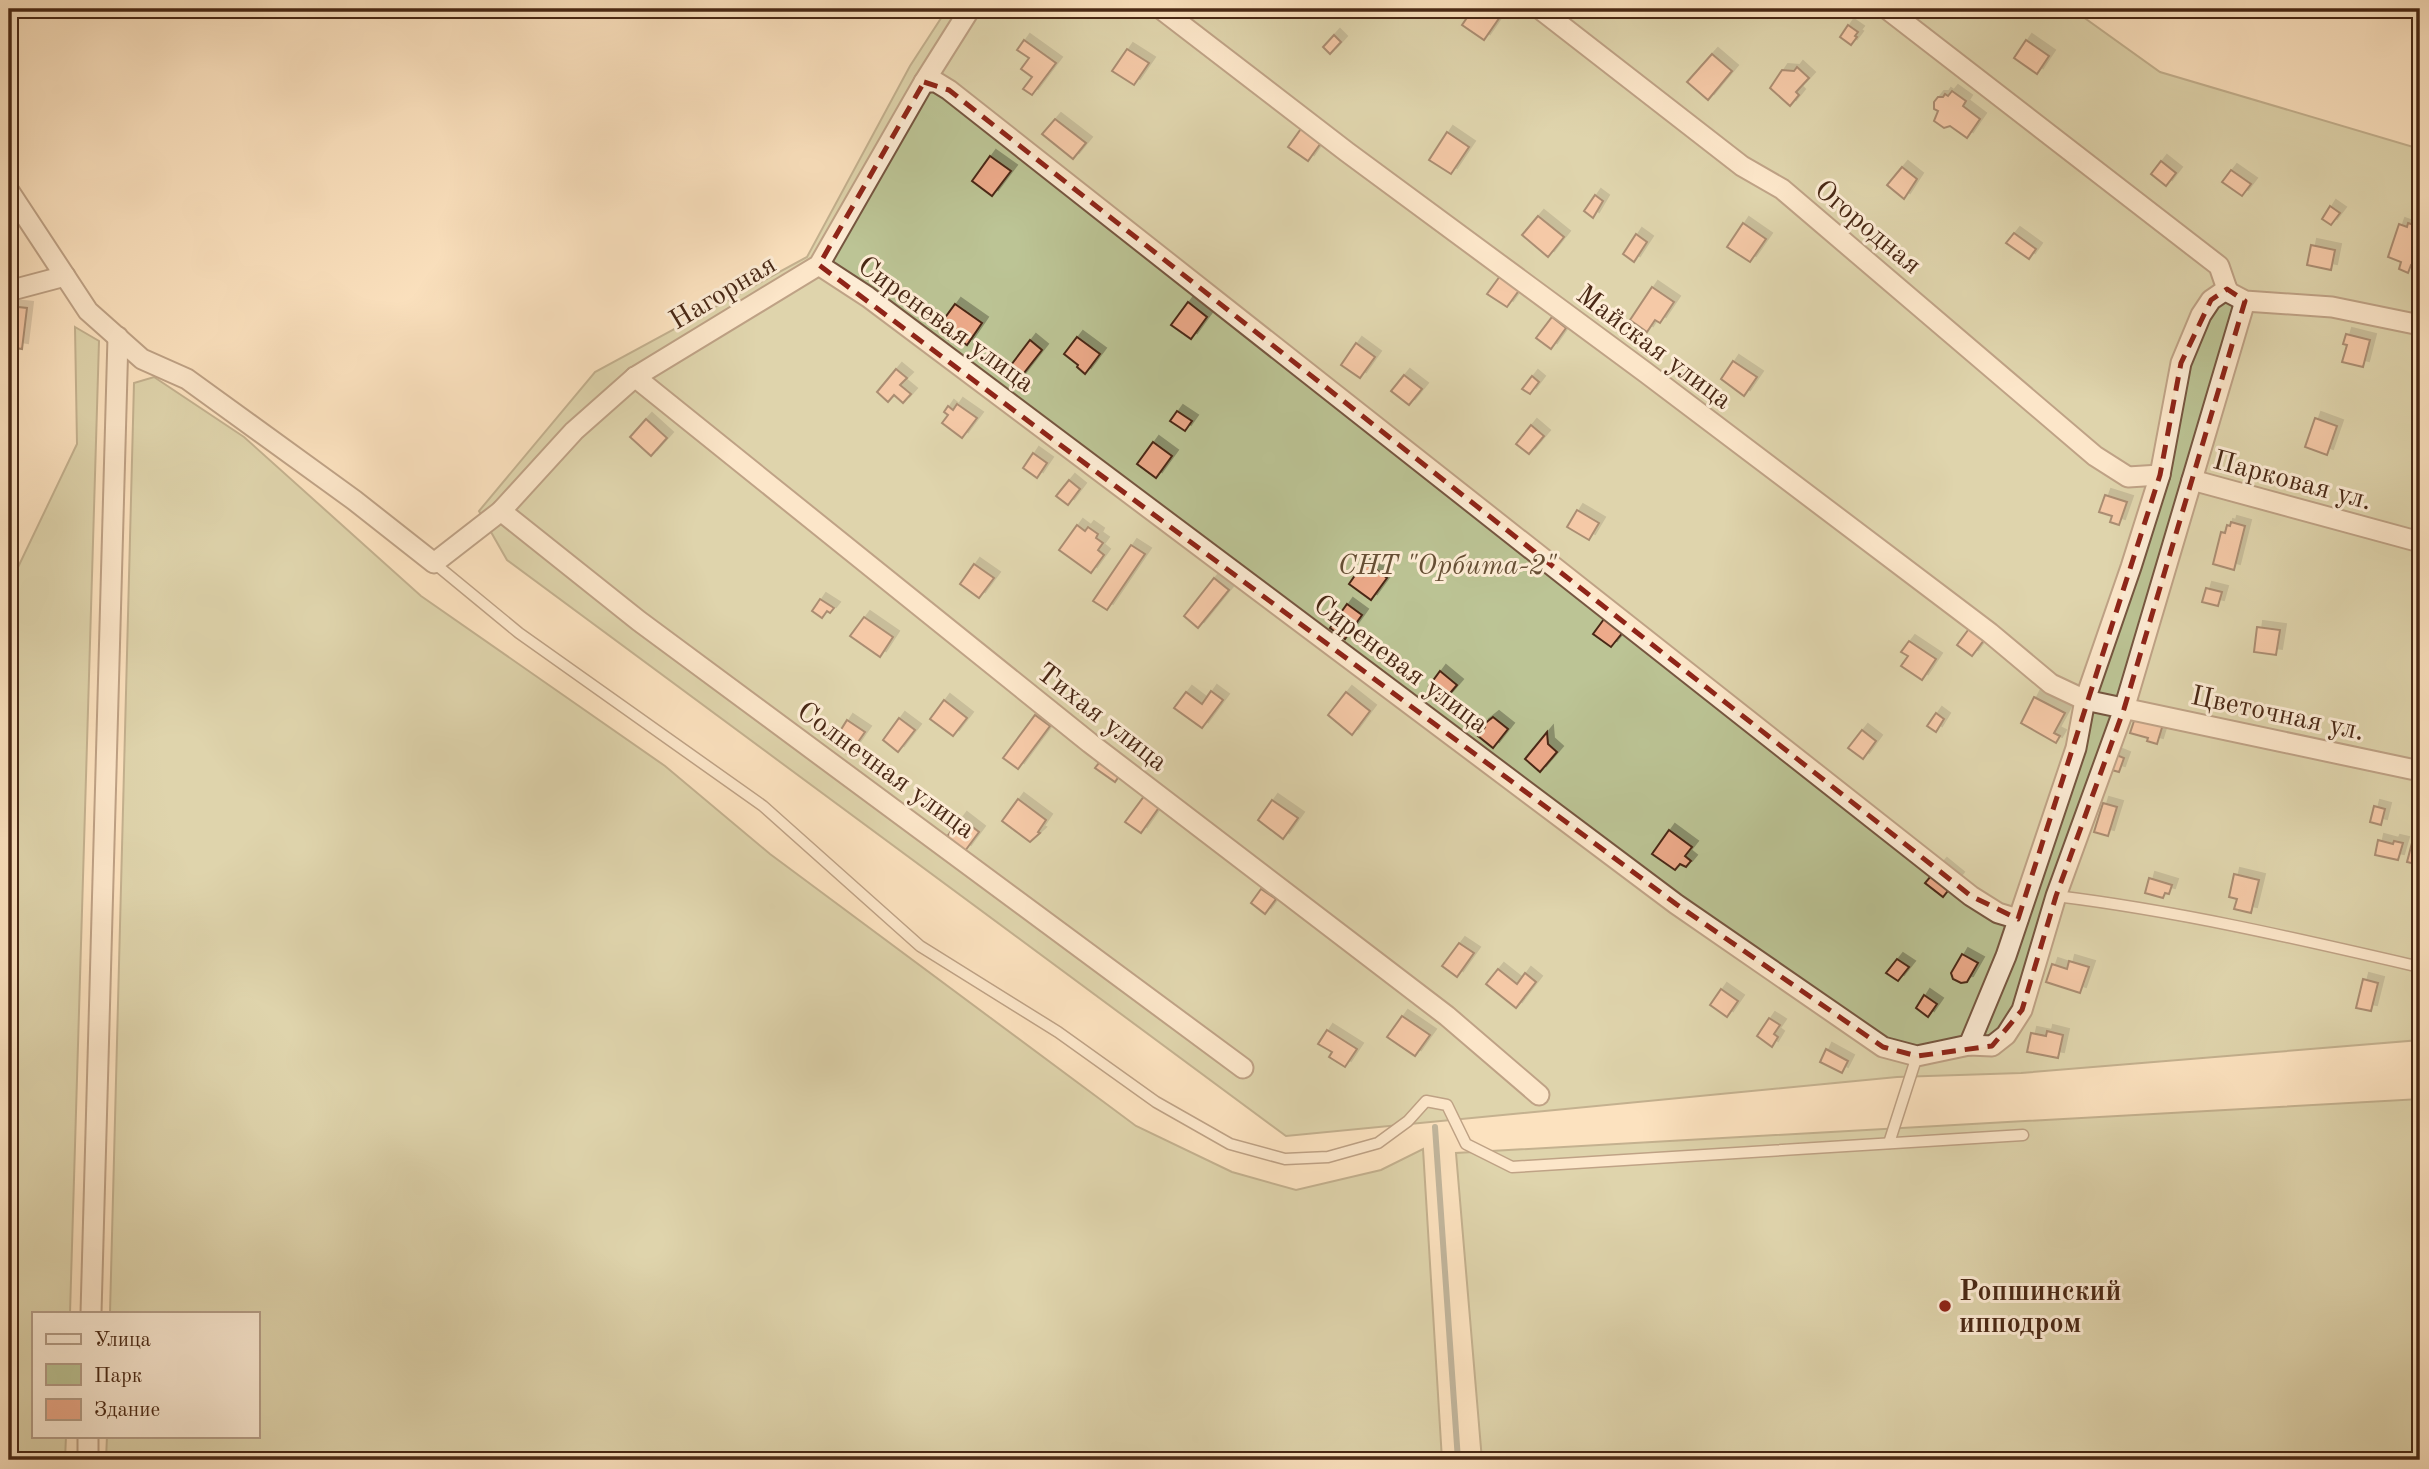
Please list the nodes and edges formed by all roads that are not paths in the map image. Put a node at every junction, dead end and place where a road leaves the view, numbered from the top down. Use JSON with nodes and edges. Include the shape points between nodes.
{"nodes":[{"id":1,"x":970,"y":9,"type":"edge"},
{"id":2,"x":1161,"y":9,"type":"edge"},
{"id":3,"x":1540,"y":9,"type":"edge"},
{"id":4,"x":1887,"y":9,"type":"edge"},
{"id":5,"x":924,"y":82,"type":"junction"},
{"id":6,"x":9,"y":191,"type":"edge"},
{"id":7,"x":819,"y":265,"type":"junction"},
{"id":8,"x":65,"y":276,"type":"junction"},
{"id":9,"x":9,"y":288,"type":"edge"},
{"id":10,"x":2227,"y":289,"type":"junction"},
{"id":11,"x":2245,"y":300,"type":"junction"},
{"id":12,"x":2420,"y":325,"type":"edge"},
{"id":13,"x":118,"y":337,"type":"junction"},
{"id":14,"x":635,"y":377,"type":"junction"},
{"id":15,"x":2160,"y":475,"type":"junction"},
{"id":16,"x":2192,"y":480,"type":"junction"},
{"id":17,"x":501,"y":511,"type":"junction"},
{"id":18,"x":2420,"y":542,"type":"edge"},
{"id":19,"x":434,"y":563,"type":"junction"},
{"id":20,"x":2085,"y":700,"type":"junction"},
{"id":21,"x":2123,"y":709,"type":"junction"},
{"id":22,"x":2420,"y":771,"type":"edge"},
{"id":23,"x":2056,"y":895,"type":"junction"},
{"id":24,"x":2018,"y":919,"type":"junction"},
{"id":25,"x":2420,"y":967,"type":"edge"},
{"id":26,"x":1969,"y":1045,"type":"junction"},
{"id":27,"x":1917,"y":1056,"type":"junction"},
{"id":28,"x":1242,"y":1068,"type":"dead end"},
{"id":29,"x":1539,"y":1095,"type":"dead end"},
{"id":30,"x":2023,"y":1135,"type":"dead end"},
{"id":31,"x":1889,"y":1143,"type":"junction"},
{"id":32,"x":92,"y":1312,"type":"edge"},
{"id":33,"x":88,"y":1438,"type":"edge"},
{"id":34,"x":88,"y":1460,"type":"edge"}],
"edges":[{"from":1,"to":5,"type":"street","name":"Нагорная"},
{"from":2,"to":20,"type":"street","name":"Майская улица","via":[[1990,633],[2051,684]]},
{"from":3,"to":15,"type":"street","name":"Огородная","via":[[1742,166],[1782,189],[2095,456],[2128,477]]},
{"from":4,"to":10,"type":"street","via":[[2219,266]]},
{"from":5,"to":7,"type":"street","name":"Нагорная"},
{"from":5,"to":24,"type":"street","via":[[936,82],[960,99],[1971,897]]},
{"from":6,"to":8,"type":"street"},
{"from":7,"to":14,"type":"street","name":"Нагорная"},
{"from":7,"to":27,"type":"street","name":"Сиреневая улица","via":[[868,297],[1676,904],[1883,1047]]},
{"from":8,"to":9,"type":"street"},
{"from":8,"to":13,"type":"street","via":[[88,311]]},
{"from":10,"to":11,"type":"street"},
{"from":10,"to":15,"type":"street","via":[[2211,300],[2201,315],[2180,363]]},
{"from":11,"to":12,"type":"street","via":[[2332,307]]},
{"from":11,"to":16,"type":"street"},
{"from":13,"to":19,"type":"street","via":[[142,359],[187,379]]},
{"from":13,"to":32,"type":"street"},
{"from":14,"to":17,"type":"street","name":"Нагорная","via":[[574,432]]},
{"from":14,"to":29,"type":"street","name":"Тихая улица","via":[[1090,743],[1447,1016]]},
{"from":15,"to":20,"type":"street"},
{"from":16,"to":18,"type":"street","name":"Парковая ул."},
{"from":16,"to":21,"type":"street"},
{"from":17,"to":19,"type":"street","name":"Нагорная"},
{"from":17,"to":28,"type":"street","name":"Солнечная улица","via":[[639,621]]},
{"from":19,"to":31,"type":"lane","via":[[519,633],[763,806],[920,946],[1058,1032],[1156,1102],[1230,1144],[1285,1159],[1328,1157],[1378,1143],[1426,1101],[1447,1105],[1466,1144],[1512,1167]]},
{"from":20,"to":21,"type":"street","name":"Майская улица"},
{"from":20,"to":24,"type":"street","via":[[2076,748]]},
{"from":21,"to":22,"type":"street","name":"Цветочная ул."},
{"from":21,"to":23,"type":"street"},
{"from":23,"to":25,"type":"lane","via":[[2243,926]]},
{"from":23,"to":26,"type":"street","name":"Сиреневая улица","via":[[2022,1010],[2006,1035],[1992,1046]]},
{"from":24,"to":26,"type":"street"},
{"from":26,"to":27,"type":"street","name":"Сиреневая улица"},
{"from":27,"to":31,"type":"lane"},
{"from":30,"to":31,"type":"lane"},
{"from":33,"to":34,"type":"street"}]}
